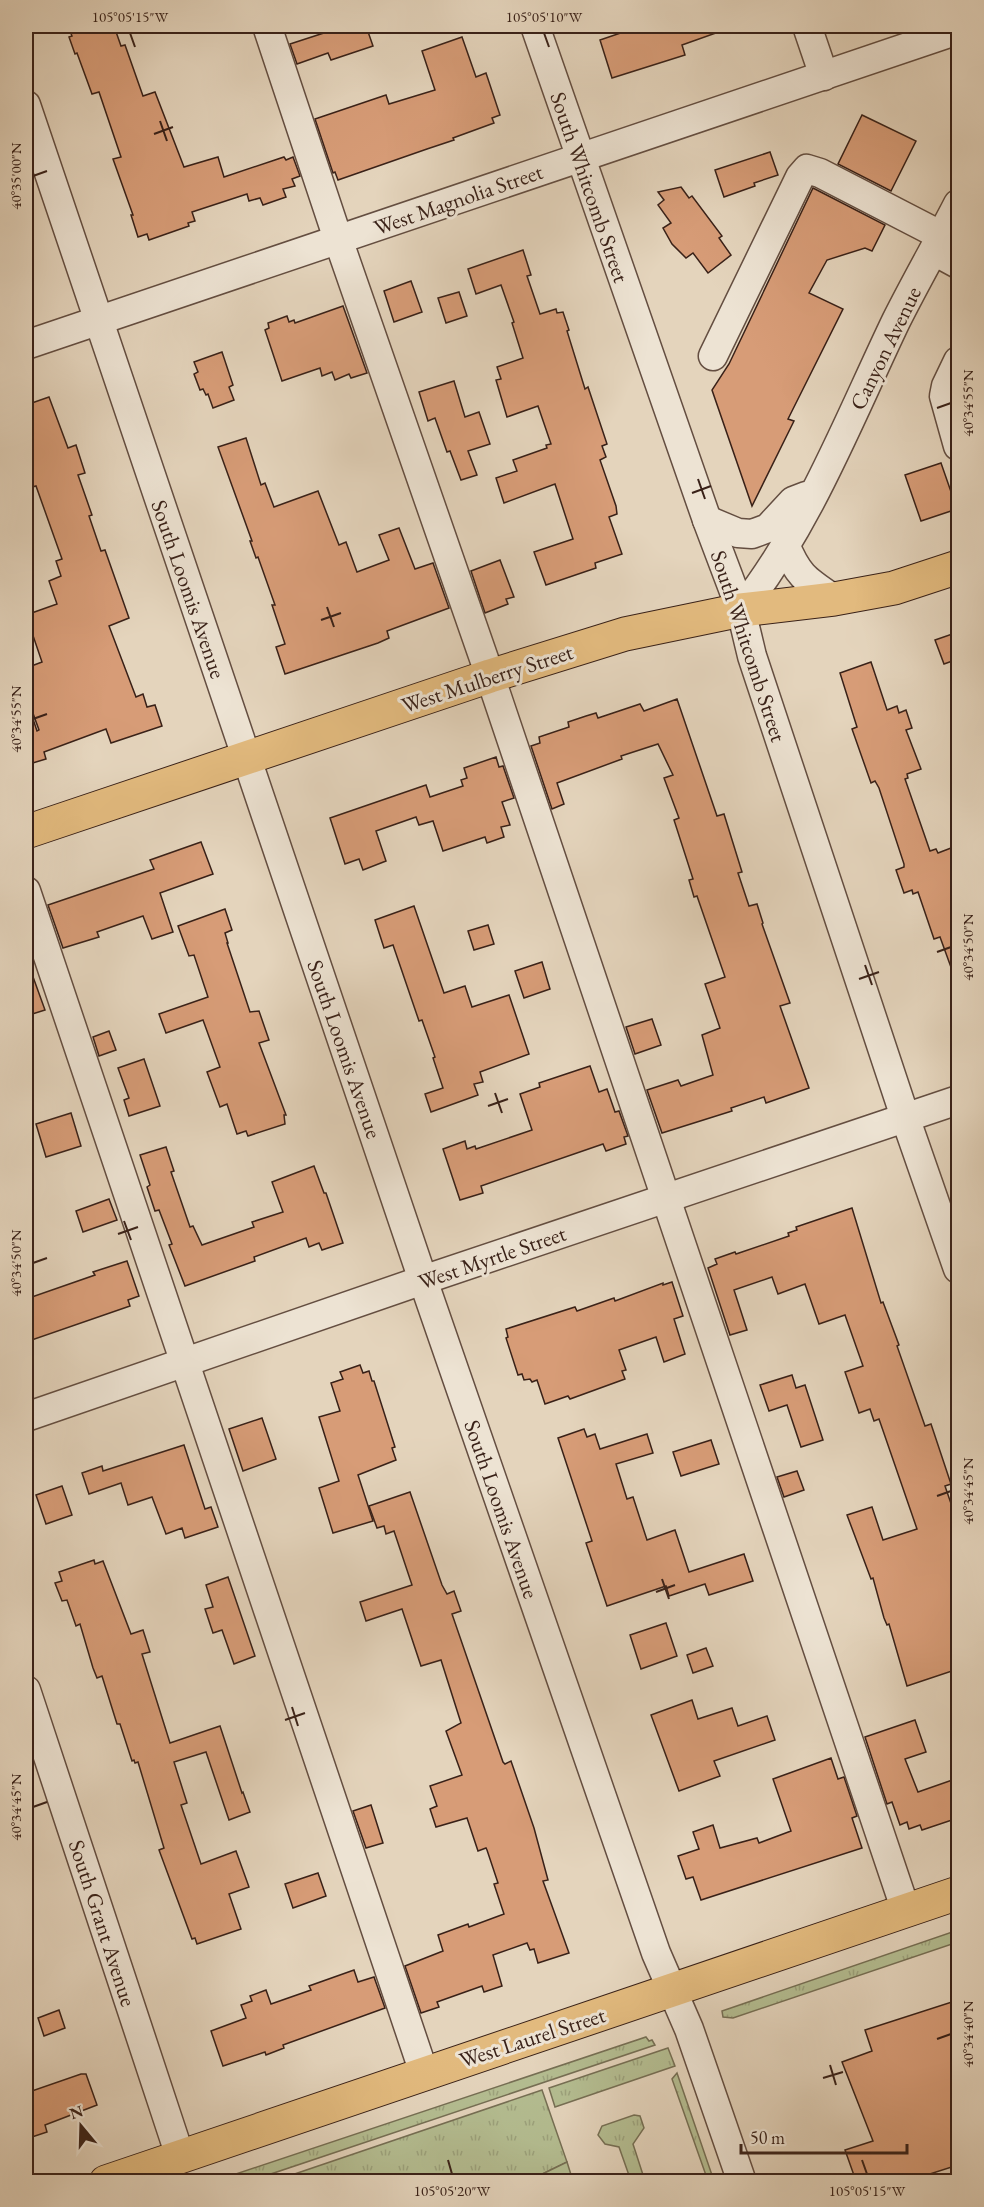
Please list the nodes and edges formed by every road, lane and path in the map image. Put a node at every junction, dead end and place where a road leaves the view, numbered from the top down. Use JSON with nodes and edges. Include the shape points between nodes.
{"nodes":[{"id":1,"x":267,"y":26,"type":"edge"},
{"id":2,"x":535,"y":26,"type":"edge"},
{"id":3,"x":807,"y":26,"type":"edge"},
{"id":4,"x":958,"y":30,"type":"edge"},
{"id":5,"x":825,"y":76,"type":"junction"},
{"id":6,"x":26,"y":105,"type":"edge"},
{"id":7,"x":579,"y":157,"type":"junction"},
{"id":8,"x":958,"y":204,"type":"edge"},
{"id":9,"x":338,"y":239,"type":"junction"},
{"id":10,"x":945,"y":250,"type":"edge"},
{"id":11,"x":99,"y":320,"type":"junction"},
{"id":12,"x":26,"y":345,"type":"edge"},
{"id":13,"x":713,"y":356,"type":"dead end"},
{"id":14,"x":958,"y":361,"type":"edge"},
{"id":15,"x":953,"y":409,"type":"edge"},
{"id":16,"x":958,"y":446,"type":"edge"},
{"id":17,"x":814,"y":493,"type":"junction"},
{"id":18,"x":707,"y":520,"type":"junction"},
{"id":19,"x":785,"y":544,"type":"junction"},
{"id":20,"x":958,"y":567,"type":"edge"},
{"id":21,"x":834,"y":599,"type":"junction"},
{"id":22,"x":741,"y":610,"type":"junction"},
{"id":23,"x":490,"y":676,"type":"junction"},
{"id":24,"x":246,"y":757,"type":"junction"},
{"id":25,"x":26,"y":832,"type":"edge"},
{"id":26,"x":26,"y":891,"type":"edge"},
{"id":27,"x":958,"y":1100,"type":"edge"},
{"id":28,"x":905,"y":1117,"type":"junction"},
{"id":29,"x":665,"y":1198,"type":"junction"},
{"id":30,"x":958,"y":1269,"type":"edge"},
{"id":31,"x":423,"y":1280,"type":"junction"},
{"id":32,"x":184,"y":1363,"type":"junction"},
{"id":33,"x":26,"y":1417,"type":"edge"},
{"id":34,"x":26,"y":1690,"type":"edge"},
{"id":35,"x":958,"y":1893,"type":"edge"},
{"id":36,"x":906,"y":1911,"type":"junction"},
{"id":37,"x":672,"y":1990,"type":"junction"},
{"id":38,"x":424,"y":2073,"type":"junction"},
{"id":39,"x":180,"y":2156,"type":"junction"},
{"id":40,"x":106,"y":2181,"type":"edge"},
{"id":41,"x":742,"y":2181,"type":"edge"}],
"edges":[{"from":1,"to":9,"type":"street"},
{"from":2,"to":7,"type":"street","name":"South Whitcomb Street"},
{"from":3,"to":5,"type":"street"},
{"from":4,"to":5,"type":"street","name":"West Magnolia Street"},
{"from":5,"to":7,"type":"street","name":"West Magnolia Street"},
{"from":6,"to":11,"type":"street","name":"South Loomis Avenue"},
{"from":7,"to":9,"type":"street","name":"West Magnolia Street"},
{"from":7,"to":18,"type":"street","name":"South Whitcomb Street"},
{"from":8,"to":10,"type":"street","name":"Canyon Avenue"},
{"from":9,"to":11,"type":"street","name":"West Magnolia Street"},
{"from":9,"to":23,"type":"street"},
{"from":10,"to":13,"type":"street","via":[[820,173],[807,169]]},
{"from":10,"to":17,"type":"street","name":"Canyon Avenue","via":[[897,319]]},
{"from":11,"to":12,"type":"street","name":"West Magnolia Street"},
{"from":11,"to":24,"type":"street","name":"South Loomis Avenue"},
{"from":14,"to":15,"type":"street","via":[[944,396]]},
{"from":15,"to":16,"type":"street"},
{"from":17,"to":18,"type":"street","via":[[793,501],[768,528],[752,534],[738,533]]},
{"from":17,"to":19,"type":"street","name":"Canyon Avenue"},
{"from":18,"to":22,"type":"street","name":"South Whitcomb Street"},
{"from":19,"to":21,"type":"street","via":[[803,578]]},
{"from":19,"to":22,"type":"street","name":"Canyon Avenue","via":[[768,576]]},
{"from":20,"to":21,"type":"main road","name":"West Mulberry Street","via":[[894,588]]},
{"from":21,"to":22,"type":"main road","name":"West Mulberry Street"},
{"from":22,"to":23,"type":"main road","name":"West Mulberry Street","via":[[625,634]]},
{"from":22,"to":28,"type":"street","name":"South Whitcomb Street","via":[[752,656]]},
{"from":23,"to":24,"type":"main road","name":"West Mulberry Street"},
{"from":23,"to":29,"type":"street"},
{"from":24,"to":25,"type":"main road","name":"West Mulberry Street"},
{"from":24,"to":31,"type":"street","name":"South Loomis Avenue"},
{"from":26,"to":32,"type":"street"},
{"from":27,"to":28,"type":"street","name":"West Myrtle Street"},
{"from":28,"to":29,"type":"street","name":"West Myrtle Street"},
{"from":28,"to":30,"type":"street","name":"South Whitcomb Street"},
{"from":29,"to":31,"type":"street","name":"West Myrtle Street"},
{"from":29,"to":36,"type":"street"},
{"from":31,"to":32,"type":"street","name":"West Myrtle Street"},
{"from":31,"to":37,"type":"street","name":"South Loomis Avenue"},
{"from":32,"to":33,"type":"street","name":"West Myrtle Street"},
{"from":32,"to":38,"type":"street"},
{"from":34,"to":39,"type":"street","name":"South Grant Avenue"},
{"from":35,"to":36,"type":"main road","name":"West Laurel Street"},
{"from":36,"to":37,"type":"main road","name":"West Laurel Street"},
{"from":37,"to":38,"type":"main road","name":"West Laurel Street"},
{"from":37,"to":41,"type":"street","name":"South Loomis Avenue"},
{"from":38,"to":39,"type":"main road","name":"West Laurel Street"},
{"from":39,"to":40,"type":"main road","name":"West Laurel Street"}]}
